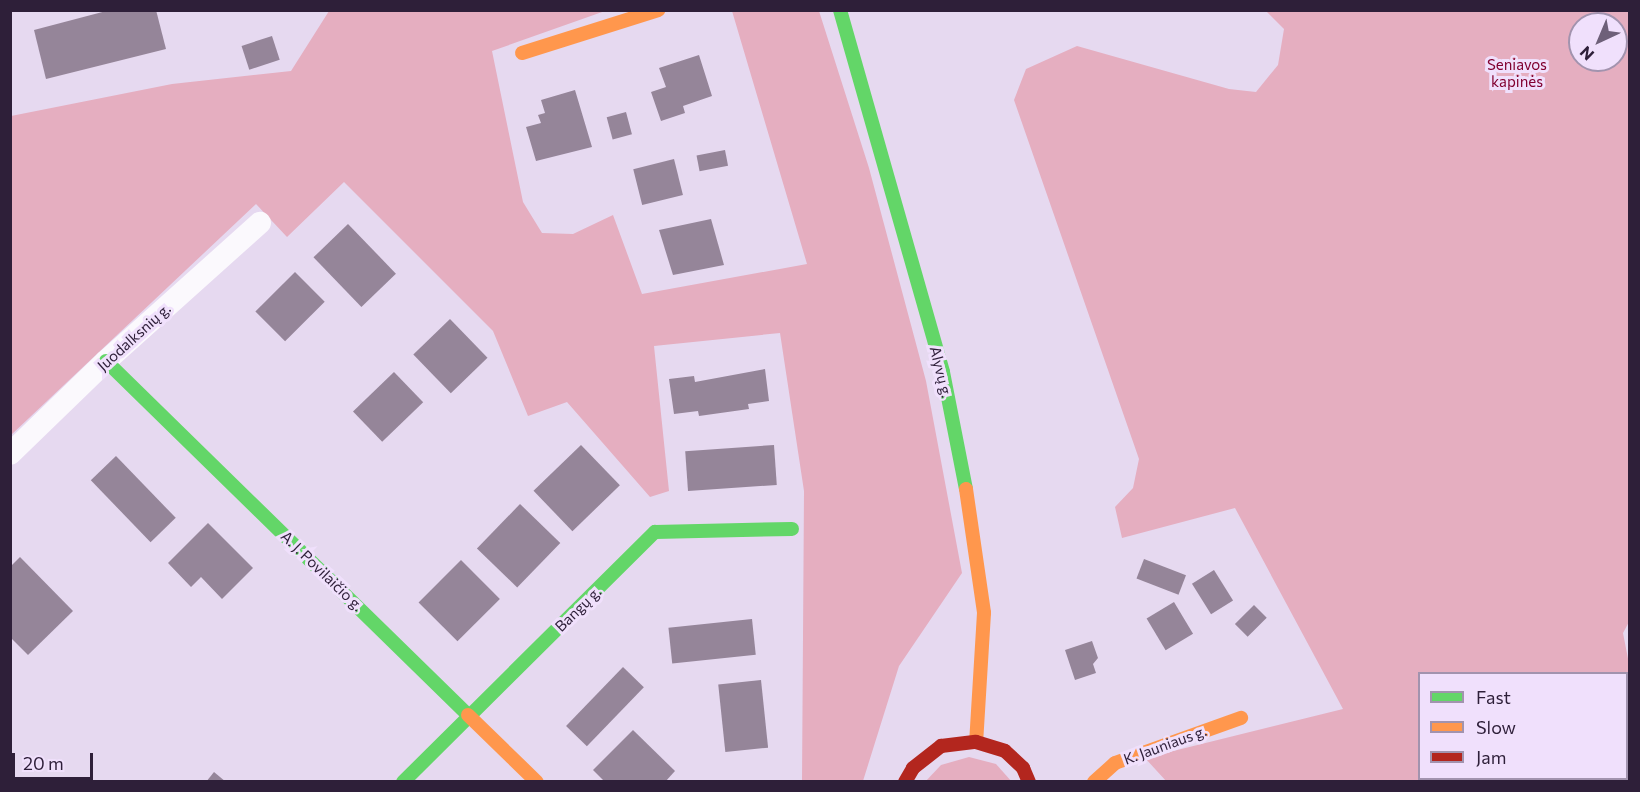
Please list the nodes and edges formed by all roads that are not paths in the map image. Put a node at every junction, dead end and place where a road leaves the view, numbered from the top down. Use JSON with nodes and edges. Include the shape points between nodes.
{"nodes":[{"id":1,"x":658,"y":10,"type":"edge"},
{"id":2,"x":840,"y":10,"type":"edge"},
{"id":3,"x":522,"y":53,"type":"dead end"},
{"id":4,"x":260,"y":223,"type":"dead end"},
{"id":5,"x":106,"y":361,"type":"junction"},
{"id":6,"x":10,"y":454,"type":"edge"},
{"id":7,"x":792,"y":529,"type":"dead end"},
{"id":8,"x":470,"y":715,"type":"junction"},
{"id":9,"x":1241,"y":718,"type":"dead end"},
{"id":10,"x":976,"y":742,"type":"junction"},
{"id":11,"x":403,"y":782,"type":"edge"},
{"id":12,"x":537,"y":782,"type":"edge"},
{"id":13,"x":905,"y":782,"type":"edge"},
{"id":14,"x":1029,"y":782,"type":"edge"},
{"id":15,"x":1094,"y":782,"type":"edge"}],
"edges":[{"from":1,"to":3,"type":"street"},
{"from":2,"to":10,"type":"street","name":"Alyvų g.","via":[[943,372],[976,541],[984,614]]},
{"from":4,"to":5,"type":"street","name":"Juodalksnių g."},
{"from":5,"to":6,"type":"street","name":"Juodalksnių g."},
{"from":5,"to":8,"type":"street","name":"A. J. Povilaičio g."},
{"from":7,"to":8,"type":"street","name":"Bangų g.","via":[[655,532]]},
{"from":8,"to":11,"type":"street","name":"Bangų g."},
{"from":8,"to":12,"type":"street","name":"A. J. Povilaičio g."},
{"from":9,"to":15,"type":"street","name":"K. Jauniaus g.","via":[[1115,764]]},
{"from":10,"to":13,"type":"street","via":[[941,746],[913,768]]},
{"from":10,"to":14,"type":"street","via":[[1005,751],[1023,768]]}]}
